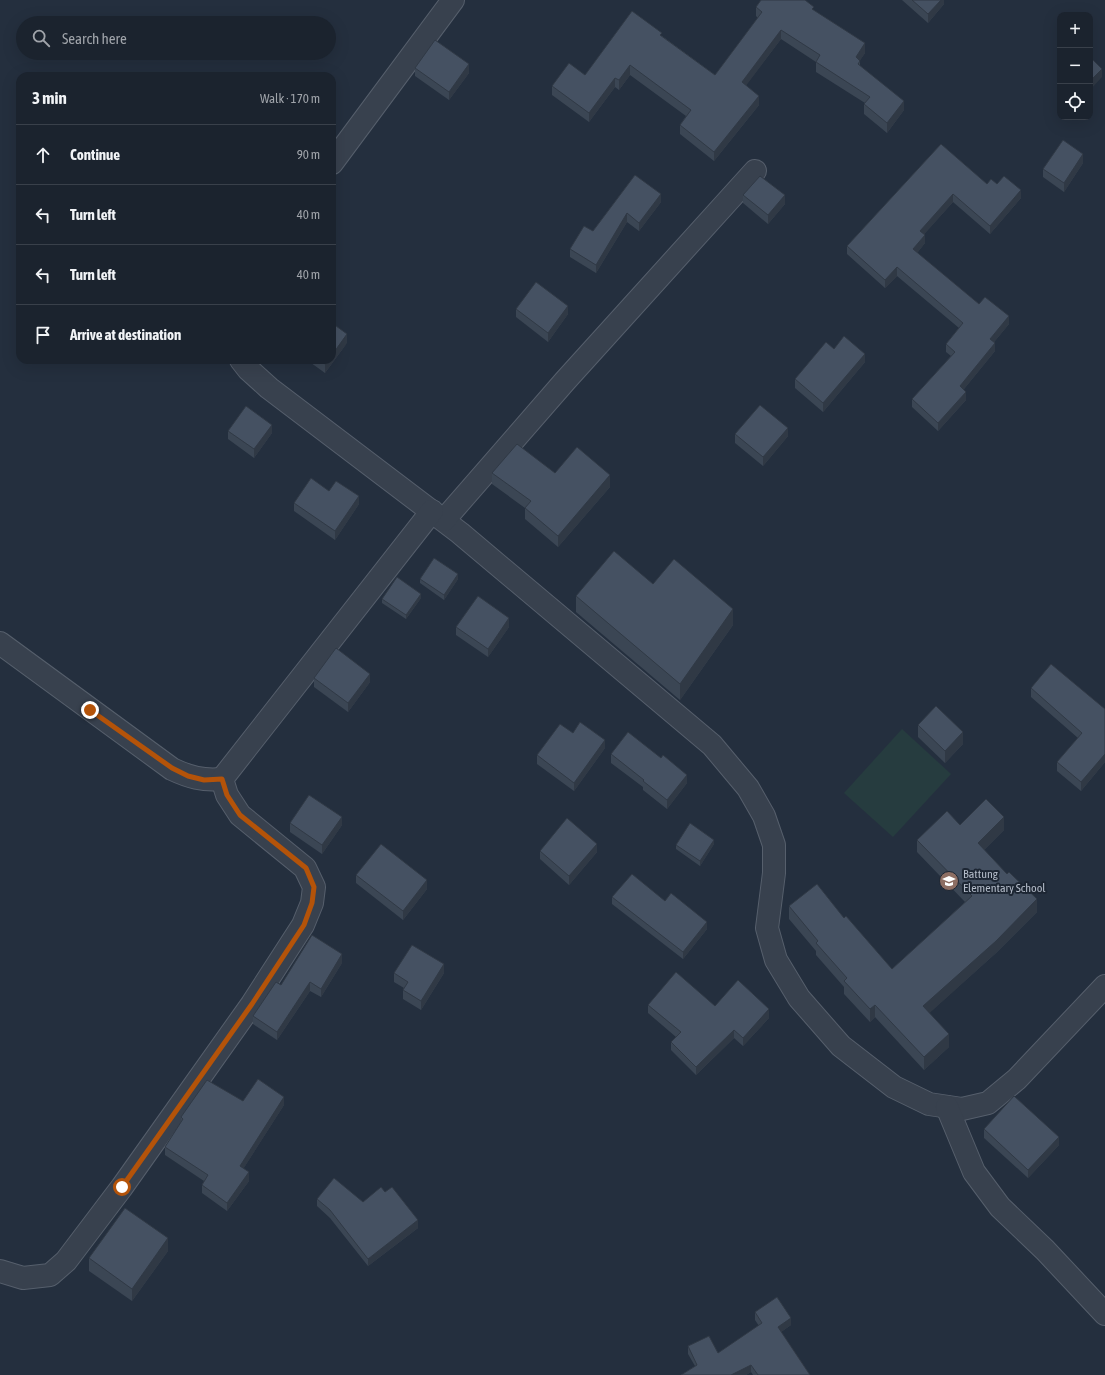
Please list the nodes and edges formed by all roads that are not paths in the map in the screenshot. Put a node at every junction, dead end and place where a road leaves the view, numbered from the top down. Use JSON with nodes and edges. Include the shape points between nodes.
{"nodes":[{"id":1,"x":453,"y":0,"type":"edge"},
{"id":2,"x":336,"y":158,"type":"edge"},
{"id":3,"x":755,"y":171,"type":"dead end"},
{"id":4,"x":244,"y":364,"type":"edge"},
{"id":5,"x":438,"y":516,"type":"junction"},
{"id":6,"x":0,"y":643,"type":"edge"},
{"id":7,"x":222,"y":779,"type":"junction"},
{"id":8,"x":1105,"y":986,"type":"edge"},
{"id":9,"x":947,"y":1107,"type":"junction"},
{"id":10,"x":0,"y":1271,"type":"edge"},
{"id":11,"x":1105,"y":1314,"type":"edge"}],
"edges":[{"from":1,"to":2,"type":"street"},
{"from":3,"to":5,"type":"street","via":[[565,381]]},
{"from":4,"to":5,"type":"street","via":[[269,388]]},
{"from":5,"to":7,"type":"street"},
{"from":5,"to":9,"type":"street","via":[[712,745],[748,788],[764,816],[774,845],[774,873],[767,928],[776,960],[799,998],[841,1046],[894,1087],[929,1104]]},
{"from":6,"to":7,"type":"street","via":[[172,768],[204,780]]},
{"from":7,"to":10,"type":"street","via":[[227,795],[240,815],[306,868],[314,887],[312,903],[304,925],[252,1004],[66,1261],[50,1275],[23,1278]]},
{"from":8,"to":9,"type":"street","via":[[1017,1080],[988,1103],[962,1109]]},
{"from":9,"to":11,"type":"street","via":[[974,1172],[1000,1207]]}]}
